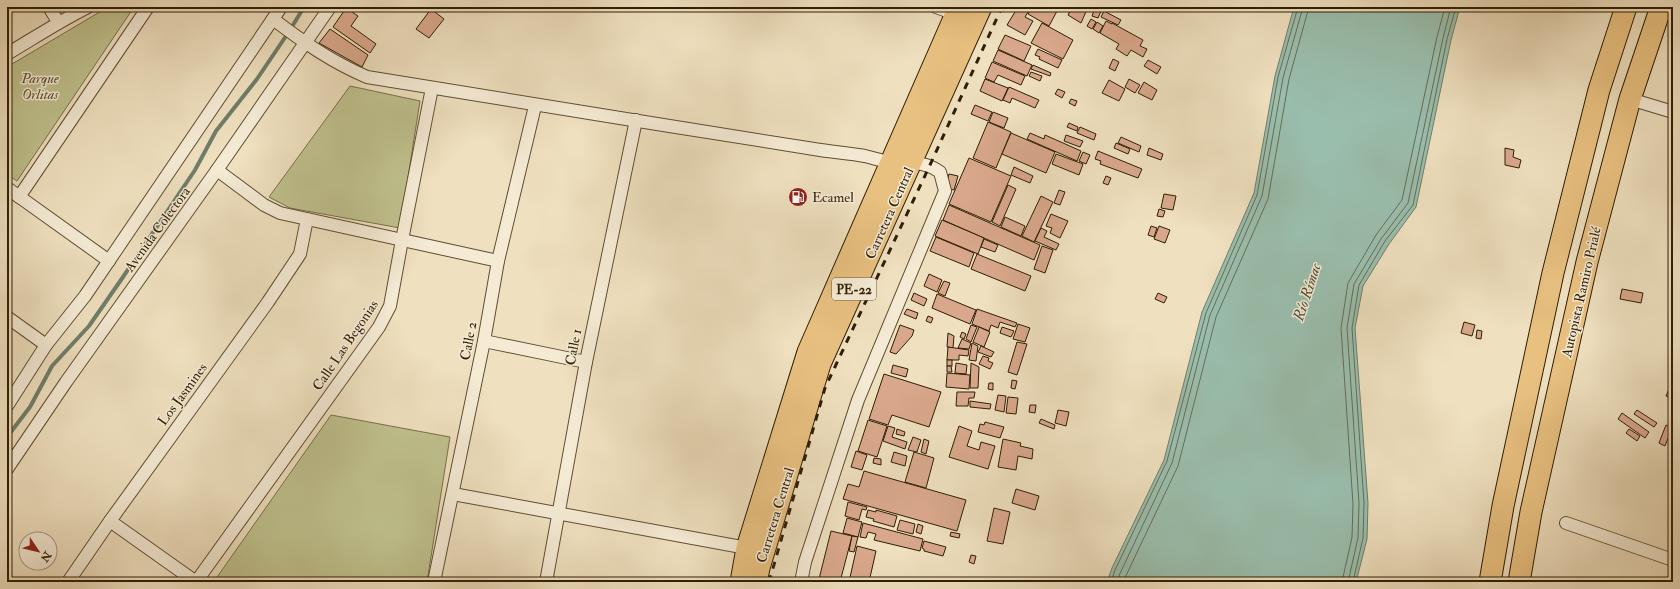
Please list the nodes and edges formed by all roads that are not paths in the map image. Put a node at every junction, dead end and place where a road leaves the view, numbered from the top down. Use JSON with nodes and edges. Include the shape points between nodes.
{"nodes":[{"id":1,"x":49,"y":7,"type":"edge"},
{"id":2,"x":88,"y":7,"type":"edge"},
{"id":3,"x":148,"y":7,"type":"edge"},
{"id":4,"x":281,"y":7,"type":"edge"},
{"id":5,"x":330,"y":7,"type":"edge"},
{"id":6,"x":936,"y":7,"type":"edge"},
{"id":7,"x":1626,"y":7,"type":"edge"},
{"id":8,"x":1661,"y":7,"type":"edge"},
{"id":9,"x":968,"y":12,"type":"edge"},
{"id":10,"x":273,"y":19,"type":"junction"},
{"id":11,"x":58,"y":22,"type":"junction"},
{"id":12,"x":304,"y":44,"type":"junction"},
{"id":13,"x":7,"y":54,"type":"edge"},
{"id":14,"x":432,"y":88,"type":"junction"},
{"id":15,"x":1630,"y":99,"type":"junction"},
{"id":16,"x":535,"y":106,"type":"junction"},
{"id":17,"x":1673,"y":112,"type":"edge"},
{"id":18,"x":636,"y":120,"type":"junction"},
{"id":19,"x":891,"y":162,"type":"junction"},
{"id":20,"x":912,"y":162,"type":"junction"},
{"id":21,"x":217,"y":170,"type":"junction"},
{"id":22,"x":7,"y":188,"type":"edge"},
{"id":23,"x":19,"y":197,"type":"junction"},
{"id":24,"x":307,"y":219,"type":"junction"},
{"id":25,"x":402,"y":240,"type":"junction"},
{"id":26,"x":110,"y":260,"type":"junction"},
{"id":27,"x":498,"y":261,"type":"junction"},
{"id":28,"x":7,"y":317,"type":"edge"},
{"id":29,"x":484,"y":341,"type":"junction"},
{"id":30,"x":46,"y":345,"type":"junction"},
{"id":31,"x":586,"y":362,"type":"junction"},
{"id":32,"x":7,"y":406,"type":"edge"},
{"id":33,"x":7,"y":469,"type":"edge"},
{"id":34,"x":453,"y":494,"type":"junction"},
{"id":35,"x":559,"y":514,"type":"junction"},
{"id":36,"x":110,"y":521,"type":"junction"},
{"id":37,"x":1566,"y":523,"type":"dead end"},
{"id":38,"x":756,"y":538,"type":"junction"},
{"id":39,"x":1673,"y":560,"type":"edge"},
{"id":40,"x":68,"y":582,"type":"edge"},
{"id":41,"x":196,"y":582,"type":"edge"},
{"id":42,"x":434,"y":582,"type":"edge"},
{"id":43,"x":546,"y":582,"type":"edge"},
{"id":44,"x":741,"y":582,"type":"edge"},
{"id":45,"x":756,"y":582,"type":"edge"},
{"id":46,"x":801,"y":582,"type":"edge"},
{"id":47,"x":1490,"y":582,"type":"edge"},
{"id":48,"x":1519,"y":582,"type":"edge"}],
"edges":[{"from":1,"to":11,"type":"street"},
{"from":2,"to":11,"type":"street"},
{"from":3,"to":23,"type":"street"},
{"from":4,"to":10,"type":"street","name":"Avenida Colectora"},
{"from":5,"to":12,"type":"street","name":"Avenida Colectora"},
{"from":6,"to":9,"type":"street"},
{"from":7,"to":47,"type":"highway","via":[[1600,90],[1553,273],[1503,506]]},
{"from":8,"to":15,"type":"highway","name":"Autopista Ramiro Prialé"},
{"from":9,"to":19,"type":"highway","name":"Carretera Central","number":"PE-22"},
{"from":9,"to":20,"type":"highway","name":"Carretera Central","number":"PE-22"},
{"from":10,"to":12,"type":"street"},
{"from":10,"to":26,"type":"street","name":"Avenida Colectora"},
{"from":11,"to":13,"type":"street"},
{"from":12,"to":14,"type":"street","via":[[367,77]]},
{"from":12,"to":21,"type":"street","name":"Avenida Colectora"},
{"from":14,"to":16,"type":"street"},
{"from":14,"to":25,"type":"street","name":"Calle Las Begonias"},
{"from":15,"to":17,"type":"street"},
{"from":15,"to":48,"type":"highway","name":"Autopista Ramiro Prialé","via":[[1586,262],[1531,512]]},
{"from":16,"to":18,"type":"street"},
{"from":16,"to":27,"type":"street","name":"Calle 2"},
{"from":18,"to":19,"type":"street"},
{"from":18,"to":31,"type":"street","name":"Calle 1"},
{"from":19,"to":20,"type":"street"},
{"from":19,"to":38,"type":"highway","name":"Carretera Central","number":"PE-22","via":[[808,352]]},
{"from":20,"to":38,"type":"highway","name":"Carretera Central","number":"PE-22","via":[[820,364]]},
{"from":20,"to":46,"type":"street","via":[[930,165],[940,172],[945,191],[858,400],[805,562]]},
{"from":21,"to":24,"type":"street","via":[[280,214]]},
{"from":21,"to":33,"type":"street","name":"Avenida Colectora"},
{"from":22,"to":23,"type":"street"},
{"from":23,"to":26,"type":"street"},
{"from":24,"to":25,"type":"street"},
{"from":24,"to":36,"type":"street","name":"Los Jasmines","via":[[300,254]]},
{"from":25,"to":27,"type":"street"},
{"from":25,"to":41,"type":"street","name":"Calle Las Begonias","via":[[390,306],[379,327]]},
{"from":26,"to":30,"type":"street","name":"Avenida Colectora"},
{"from":27,"to":29,"type":"street","name":"Calle 2"},
{"from":28,"to":30,"type":"street"},
{"from":29,"to":31,"type":"street"},
{"from":29,"to":34,"type":"street","name":"Calle 2"},
{"from":30,"to":32,"type":"street","name":"Avenida Colectora"},
{"from":31,"to":35,"type":"street","name":"Calle 1"},
{"from":34,"to":35,"type":"street"},
{"from":34,"to":42,"type":"street","name":"Calle 2"},
{"from":35,"to":38,"type":"street"},
{"from":35,"to":43,"type":"street","name":"Calle 1"},
{"from":36,"to":40,"type":"street","name":"Los Jasmines"},
{"from":36,"to":41,"type":"street"},
{"from":37,"to":39,"type":"street"},
{"from":38,"to":44,"type":"highway","name":"Carretera Central","number":"PE-22"},
{"from":38,"to":45,"type":"highway","name":"Carretera Central","number":"PE-22","via":[[759,568]]}]}
